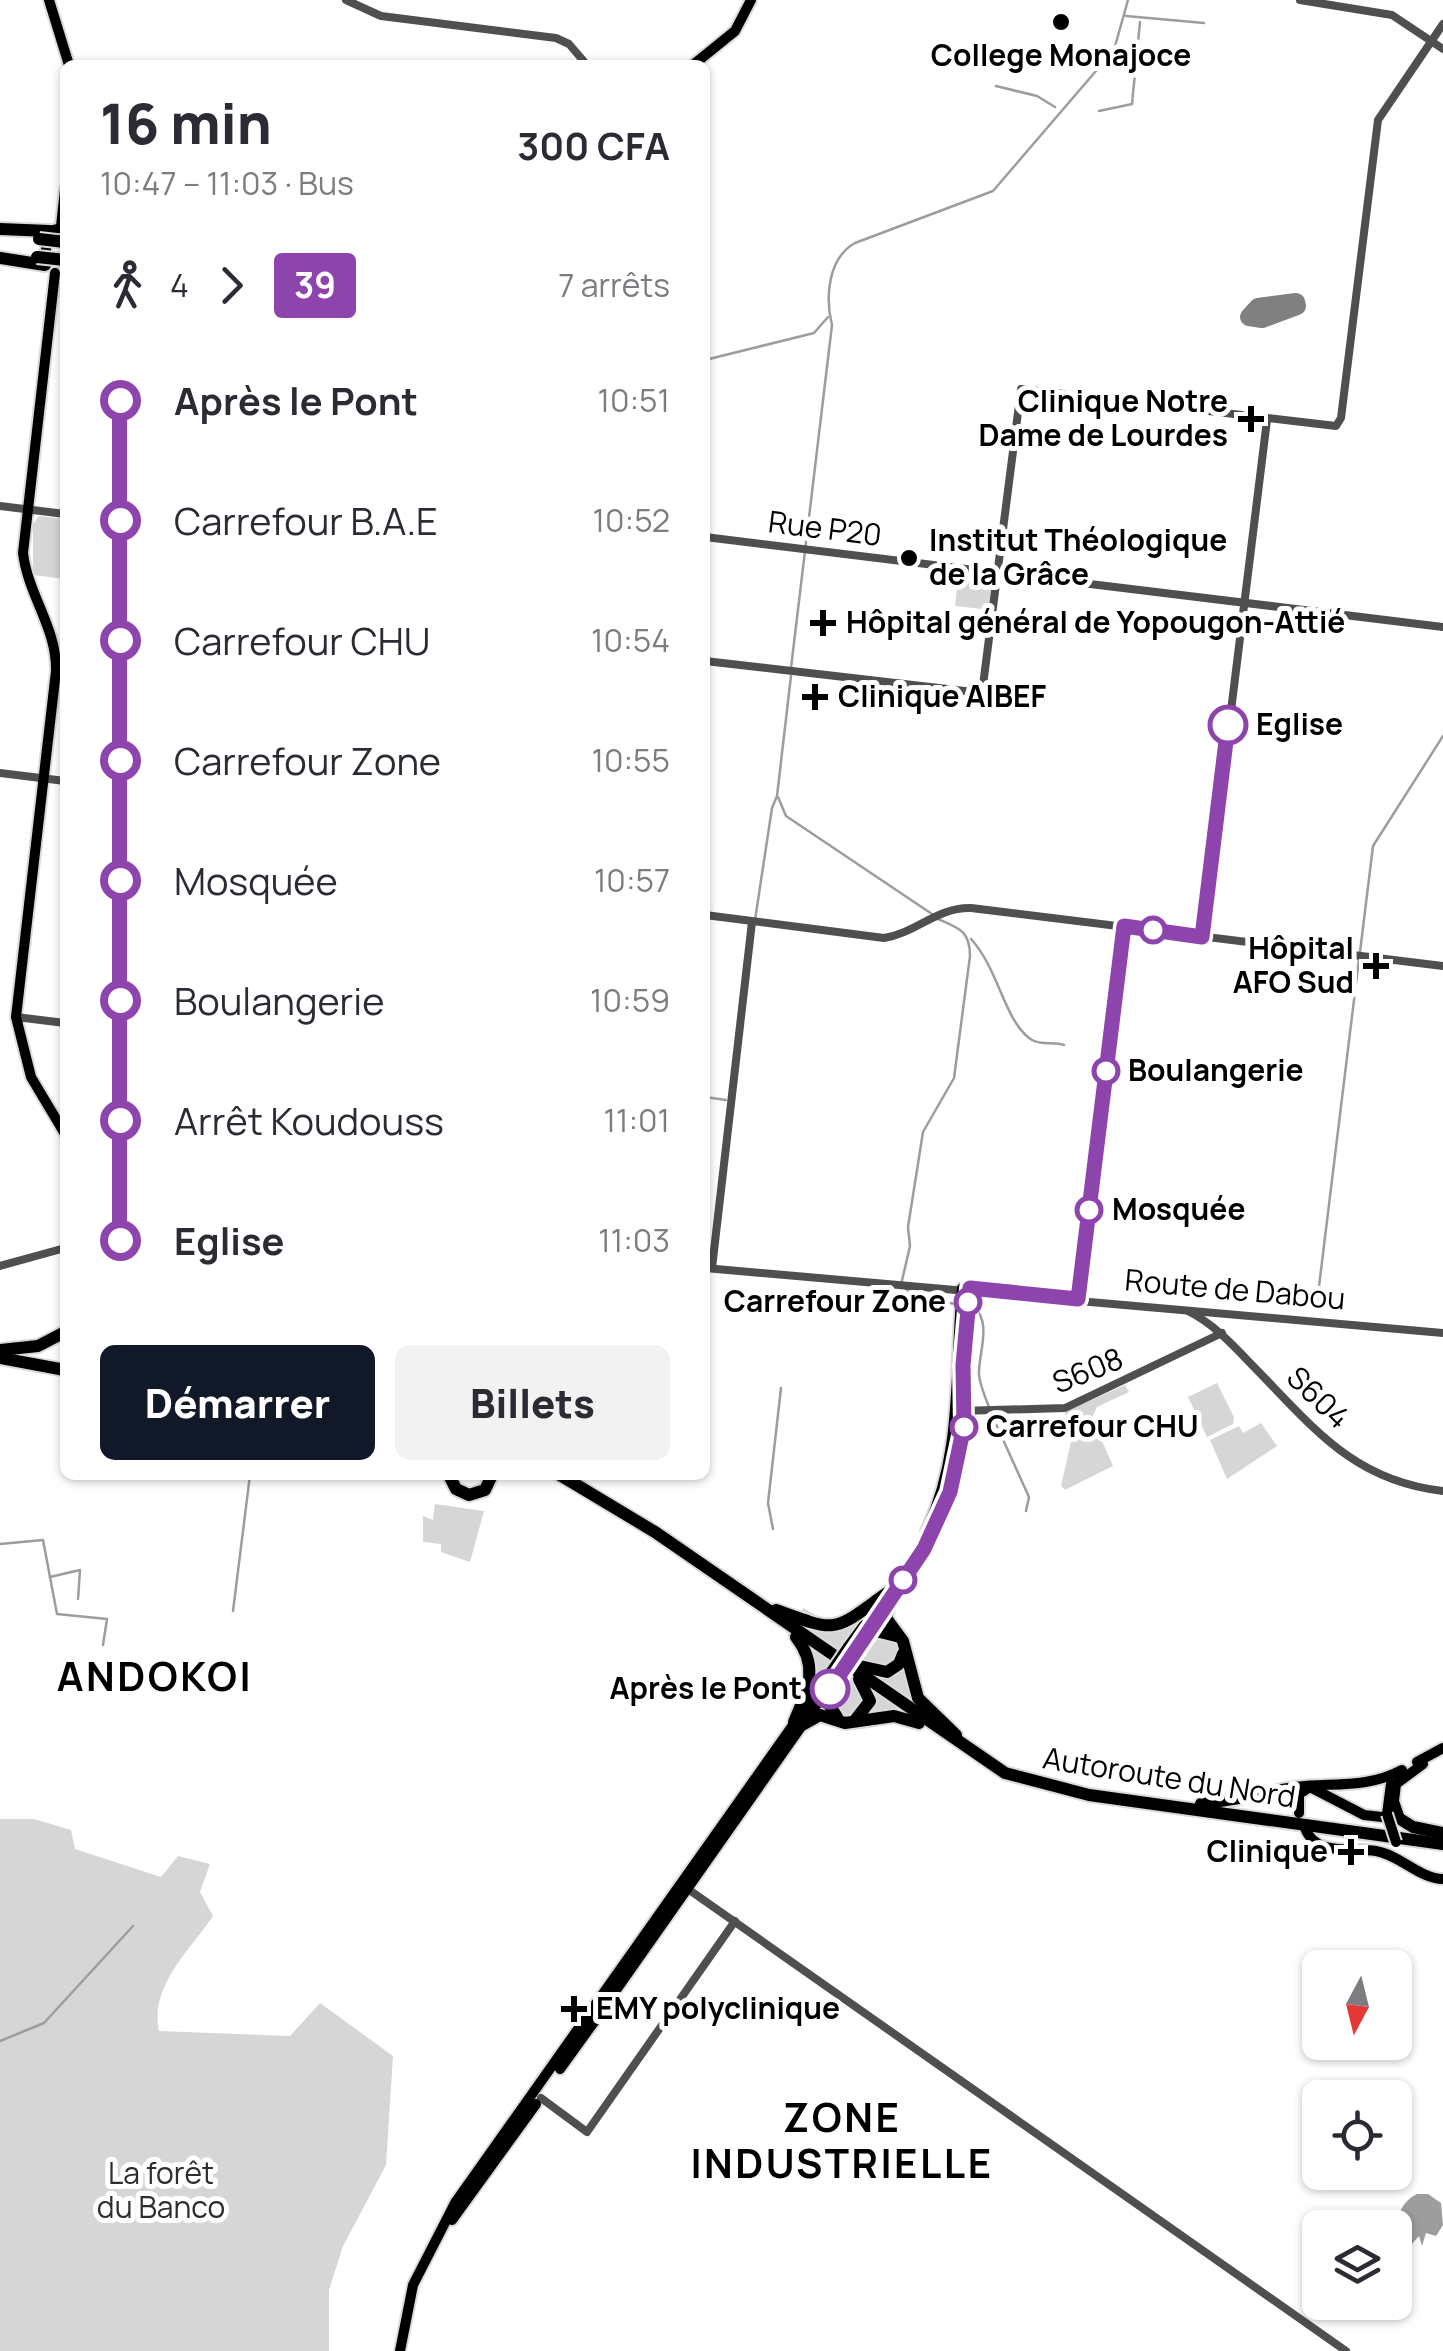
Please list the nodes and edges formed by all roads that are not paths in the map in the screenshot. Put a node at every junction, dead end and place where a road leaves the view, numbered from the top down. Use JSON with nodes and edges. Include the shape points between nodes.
{"nodes":[{"id":1,"x":49,"y":0,"type":"edge"},
{"id":2,"x":346,"y":0,"type":"edge"},
{"id":3,"x":751,"y":0,"type":"edge"},
{"id":4,"x":1300,"y":0,"type":"edge"},
{"id":5,"x":1443,"y":24,"type":"edge"},
{"id":6,"x":1431,"y":40,"type":"junction"},
{"id":7,"x":1443,"y":49,"type":"edge"},
{"id":8,"x":67,"y":60,"type":"edge"},
{"id":9,"x":582,"y":60,"type":"edge"},
{"id":10,"x":699,"y":60,"type":"edge"},
{"id":11,"x":0,"y":231,"type":"edge"},
{"id":12,"x":54,"y":231,"type":"edge"},
{"id":13,"x":0,"y":255,"type":"edge"},
{"id":14,"x":55,"y":267,"type":"edge"},
{"id":15,"x":1267,"y":420,"type":"junction"},
{"id":16,"x":0,"y":506,"type":"edge"},
{"id":17,"x":26,"y":509,"type":"junction"},
{"id":18,"x":60,"y":513,"type":"edge"},
{"id":19,"x":710,"y":538,"type":"edge"},
{"id":20,"x":1000,"y":573,"type":"junction"},
{"id":21,"x":1244,"y":602,"type":"junction"},
{"id":22,"x":1443,"y":628,"type":"edge"},
{"id":23,"x":710,"y":661,"type":"edge"},
{"id":24,"x":0,"y":773,"type":"edge"},
{"id":25,"x":42,"y":778,"type":"junction"},
{"id":26,"x":60,"y":780,"type":"edge"},
{"id":27,"x":710,"y":916,"type":"edge"},
{"id":28,"x":754,"y":922,"type":"junction"},
{"id":29,"x":1124,"y":926,"type":"junction"},
{"id":30,"x":1202,"y":937,"type":"junction"},
{"id":31,"x":1443,"y":966,"type":"edge"},
{"id":32,"x":16,"y":1018,"type":"junction"},
{"id":33,"x":60,"y":1022,"type":"edge"},
{"id":34,"x":60,"y":1126,"type":"edge"},
{"id":35,"x":60,"y":1249,"type":"edge"},
{"id":36,"x":710,"y":1252,"type":"edge"},
{"id":37,"x":0,"y":1266,"type":"edge"},
{"id":38,"x":710,"y":1267,"type":"edge"},
{"id":39,"x":966,"y":1288,"type":"junction"},
{"id":40,"x":1079,"y":1297,"type":"junction"},
{"id":41,"x":1179,"y":1308,"type":"junction"},
{"id":42,"x":1225,"y":1311,"type":"junction"},
{"id":43,"x":1443,"y":1331,"type":"edge"},
{"id":44,"x":1221,"y":1333,"type":"junction"},
{"id":45,"x":60,"y":1335,"type":"edge"},
{"id":46,"x":0,"y":1353,"type":"edge"},
{"id":47,"x":60,"y":1366,"type":"edge"},
{"id":48,"x":980,"y":1410,"type":"junction"},
{"id":49,"x":962,"y":1412,"type":"junction"},
{"id":50,"x":964,"y":1426,"type":"junction"},
{"id":51,"x":452,"y":1480,"type":"edge"},
{"id":52,"x":490,"y":1480,"type":"edge"},
{"id":53,"x":570,"y":1480,"type":"edge"},
{"id":54,"x":584,"y":1480,"type":"edge"},
{"id":55,"x":1443,"y":1491,"type":"edge"},
{"id":56,"x":889,"y":1595,"type":"junction"},
{"id":57,"x":772,"y":1611,"type":"junction"},
{"id":58,"x":866,"y":1627,"type":"junction"},
{"id":59,"x":893,"y":1630,"type":"junction"},
{"id":60,"x":841,"y":1668,"type":"junction"},
{"id":61,"x":833,"y":1718,"type":"junction"},
{"id":62,"x":798,"y":1723,"type":"junction"},
{"id":63,"x":955,"y":1738,"type":"junction"},
{"id":64,"x":1443,"y":1751,"type":"edge"},
{"id":65,"x":1331,"y":1789,"type":"junction"},
{"id":66,"x":1264,"y":1794,"type":"joint"},
{"id":67,"x":1201,"y":1804,"type":"junction"},
{"id":68,"x":1298,"y":1812,"type":"dead end"},
{"id":69,"x":1393,"y":1817,"type":"junction"},
{"id":70,"x":1305,"y":1828,"type":"dead end"},
{"id":71,"x":1443,"y":1834,"type":"edge"},
{"id":72,"x":1443,"y":1846,"type":"edge"},
{"id":73,"x":1443,"y":1877,"type":"edge"},
{"id":74,"x":684,"y":1887,"type":"junction"},
{"id":75,"x":735,"y":1921,"type":"junction"},
{"id":76,"x":541,"y":2098,"type":"junction"},
{"id":77,"x":403,"y":2351,"type":"edge"},
{"id":78,"x":1346,"y":2351,"type":"edge"}],
"edges":[{"from":1,"to":8,"type":"main road"},
{"from":2,"to":9,"type":"street","via":[[380,16],[556,38]]},
{"from":3,"to":10,"type":"main road","via":[[735,32]]},
{"from":4,"to":6,"type":"street","via":[[1386,13]]},
{"from":5,"to":6,"type":"street"},
{"from":6,"to":7,"type":"street"},
{"from":6,"to":15,"type":"street","via":[[1378,120],[1341,418],[1330,428]]},
{"from":11,"to":12,"type":"highway"},
{"from":12,"to":14,"type":"main road"},
{"from":13,"to":14,"type":"highway"},
{"from":14,"to":17,"type":"main road"},
{"from":15,"to":20,"type":"street","via":[[1021,389]]},
{"from":15,"to":21,"type":"street"},
{"from":16,"to":17,"type":"street"},
{"from":17,"to":18,"type":"street"},
{"from":17,"to":25,"type":"main road","via":[[27,577],[56,652]]},
{"from":19,"to":20,"type":"street","name":"Rue P20"},
{"from":20,"to":21,"type":"street","name":"Rue P20"},
{"from":20,"to":23,"type":"street","via":[[982,693]]},
{"from":21,"to":22,"type":"street","name":"Rue P20"},
{"from":21,"to":30,"type":"street"},
{"from":24,"to":25,"type":"street"},
{"from":25,"to":26,"type":"street"},
{"from":25,"to":32,"type":"main road"},
{"from":27,"to":28,"type":"street"},
{"from":28,"to":29,"type":"street","via":[[884,938],[964,908]]},
{"from":28,"to":36,"type":"street"},
{"from":29,"to":30,"type":"street"},
{"from":29,"to":40,"type":"street"},
{"from":30,"to":31,"type":"street"},
{"from":32,"to":33,"type":"street"},
{"from":32,"to":34,"type":"main road","via":[[32,1078]]},
{"from":35,"to":37,"type":"street"},
{"from":38,"to":39,"type":"street","name":"Route de Dabou"},
{"from":39,"to":40,"type":"street","name":"Route de Dabou"},
{"from":39,"to":49,"type":"main road"},
{"from":40,"to":41,"type":"street","name":"Route de Dabou"},
{"from":40,"to":42,"type":"street"},
{"from":41,"to":42,"type":"street","name":"Route de Dabou"},
{"from":41,"to":44,"type":"street","name":"S604"},
{"from":42,"to":43,"type":"street","name":"Route de Dabou"},
{"from":42,"to":43,"type":"street","name":"Route de Dabou"},
{"from":42,"to":44,"type":"street"},
{"from":44,"to":48,"type":"street","name":"S608","via":[[1065,1408]]},
{"from":44,"to":55,"type":"street","name":"S604","via":[[1352,1461],[1386,1480]]},
{"from":45,"to":46,"type":"highway"},
{"from":46,"to":47,"type":"highway"},
{"from":48,"to":49,"type":"street","name":"S608"},
{"from":48,"to":50,"type":"street"},
{"from":49,"to":50,"type":"main road"},
{"from":49,"to":56,"type":"main road","via":[[936,1511]]},
{"from":50,"to":56,"type":"main road","via":[[944,1511]]},
{"from":51,"to":52,"type":"highway","via":[[472,1495]]},
{"from":53,"to":57,"type":"highway","name":"Autoroute du Nord"},
{"from":54,"to":57,"type":"highway","name":"Autoroute du Nord","via":[[630,1506]]},
{"from":56,"to":57,"type":"highway","via":[[834,1626]]},
{"from":56,"to":58,"type":"main road"},
{"from":56,"to":59,"type":"highway","via":[[886,1614]]},
{"from":57,"to":60,"type":"highway","name":"Autoroute du Nord"},
{"from":57,"to":62,"type":"highway","via":[[809,1657],[810,1685]]},
{"from":58,"to":59,"type":"highway"},
{"from":58,"to":60,"type":"main road"},
{"from":59,"to":63,"type":"highway","via":[[903,1641],[918,1698]]},
{"from":60,"to":61,"type":"highway"},
{"from":60,"to":62,"type":"main road"},
{"from":60,"to":63,"type":"highway","name":"Autoroute du Nord"},
{"from":61,"to":62,"type":"highway","via":[[816,1715]]},
{"from":61,"to":63,"type":"highway","via":[[854,1723],[900,1716]]},
{"from":62,"to":74,"type":"main road"},
{"from":63,"to":67,"type":"highway","name":"Autoroute du Nord","via":[[1038,1780]]},
{"from":63,"to":72,"type":"highway","name":"Autoroute du Nord","via":[[1005,1773],[1052,1788]]},
{"from":64,"to":65,"type":"main road","via":[[1368,1783]]},
{"from":64,"to":69,"type":"main road","via":[[1393,1780]]},
{"from":65,"to":66,"type":"main road","via":[[1302,1783]]},
{"from":65,"to":68,"type":"main road","via":[[1303,1790]]},
{"from":65,"to":69,"type":"main road","via":[[1364,1815]]},
{"from":66,"to":67,"type":"highway"},
{"from":67,"to":71,"type":"highway","name":"Autoroute du Nord"},
{"from":69,"to":71,"type":"highway"},
{"from":69,"to":73,"type":"main road","bridge":true,"via":[[1406,1857]]},
{"from":70,"to":73,"type":"main road","via":[[1322,1846],[1387,1854]]},
{"from":74,"to":75,"type":"street"},
{"from":74,"to":76,"type":"main road"},
{"from":74,"to":77,"type":"main road","via":[[444,2221],[413,2284]]},
{"from":75,"to":76,"type":"street","via":[[587,2132]]},
{"from":75,"to":78,"type":"street"},
{"from":76,"to":77,"type":"main road","via":[[442,2238],[415,2298]]}]}
